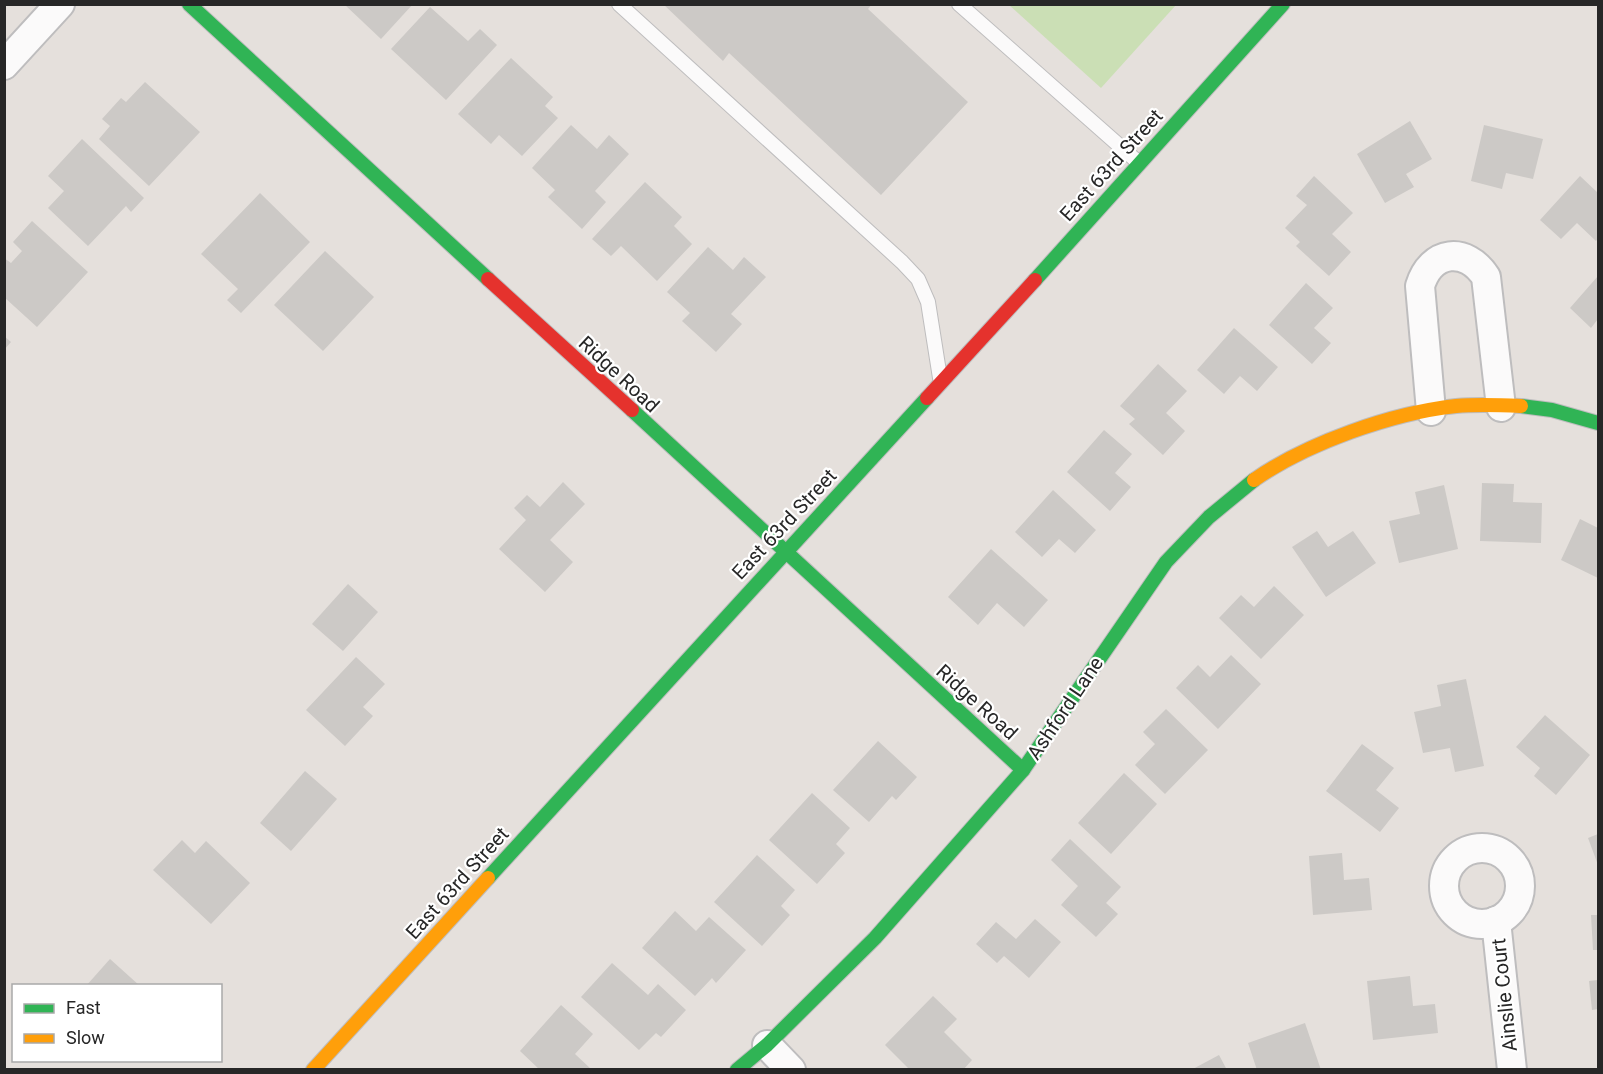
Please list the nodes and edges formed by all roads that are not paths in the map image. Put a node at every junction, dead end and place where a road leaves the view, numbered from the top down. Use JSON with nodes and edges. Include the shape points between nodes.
{"nodes":[{"id":1,"x":60,"y":4,"type":"edge"},
{"id":2,"x":189,"y":4,"type":"edge"},
{"id":3,"x":619,"y":4,"type":"edge"},
{"id":4,"x":959,"y":4,"type":"edge"},
{"id":5,"x":1283,"y":4,"type":"edge"},
{"id":6,"x":4,"y":65,"type":"edge"},
{"id":7,"x":1138,"y":163,"type":"junction"},
{"id":8,"x":940,"y":382,"type":"junction"},
{"id":9,"x":1501,"y":407,"type":"junction"},
{"id":10,"x":1431,"y":411,"type":"junction"},
{"id":11,"x":1599,"y":423,"type":"edge"},
{"id":12,"x":784,"y":552,"type":"junction"},
{"id":13,"x":1023,"y":770,"type":"junction"},
{"id":14,"x":1496,"y":921,"type":"dead end"},
{"id":15,"x":767,"y":1046,"type":"junction"},
{"id":16,"x":313,"y":1070,"type":"edge"},
{"id":17,"x":737,"y":1070,"type":"edge"},
{"id":18,"x":791,"y":1070,"type":"edge"},
{"id":19,"x":1512,"y":1070,"type":"edge"}],
"edges":[{"from":1,"to":6,"type":"street"},
{"from":2,"to":12,"type":"street","name":"Ridge Road"},
{"from":3,"to":8,"type":"lane","via":[[918,279],[928,302]]},
{"from":4,"to":7,"type":"lane"},
{"from":5,"to":7,"type":"street","name":"East 63rd Street"},
{"from":7,"to":8,"type":"street","name":"East 63rd Street"},
{"from":8,"to":12,"type":"street","name":"East 63rd Street"},
{"from":9,"to":10,"type":"street","name":"Ashford Lane","via":[[1458,406]]},
{"from":9,"to":10,"type":"street","via":[[1486,277],[1480,268],[1461,256],[1439,259],[1423,275],[1420,286]]},
{"from":9,"to":11,"type":"street","name":"Ashford Lane","via":[[1539,407]]},
{"from":10,"to":13,"type":"street","name":"Ashford Lane","via":[[1408,415],[1297,454],[1218,508],[1160,570]]},
{"from":12,"to":13,"type":"street","name":"Ridge Road"},
{"from":12,"to":16,"type":"street","name":"East 63rd Street"},
{"from":13,"to":15,"type":"street","name":"Ashford Lane","via":[[875,938]]},
{"from":14,"to":19,"type":"street","name":"Ainslie Court"},
{"from":15,"to":17,"type":"street","name":"Ashford Lane"},
{"from":15,"to":18,"type":"street"}]}
